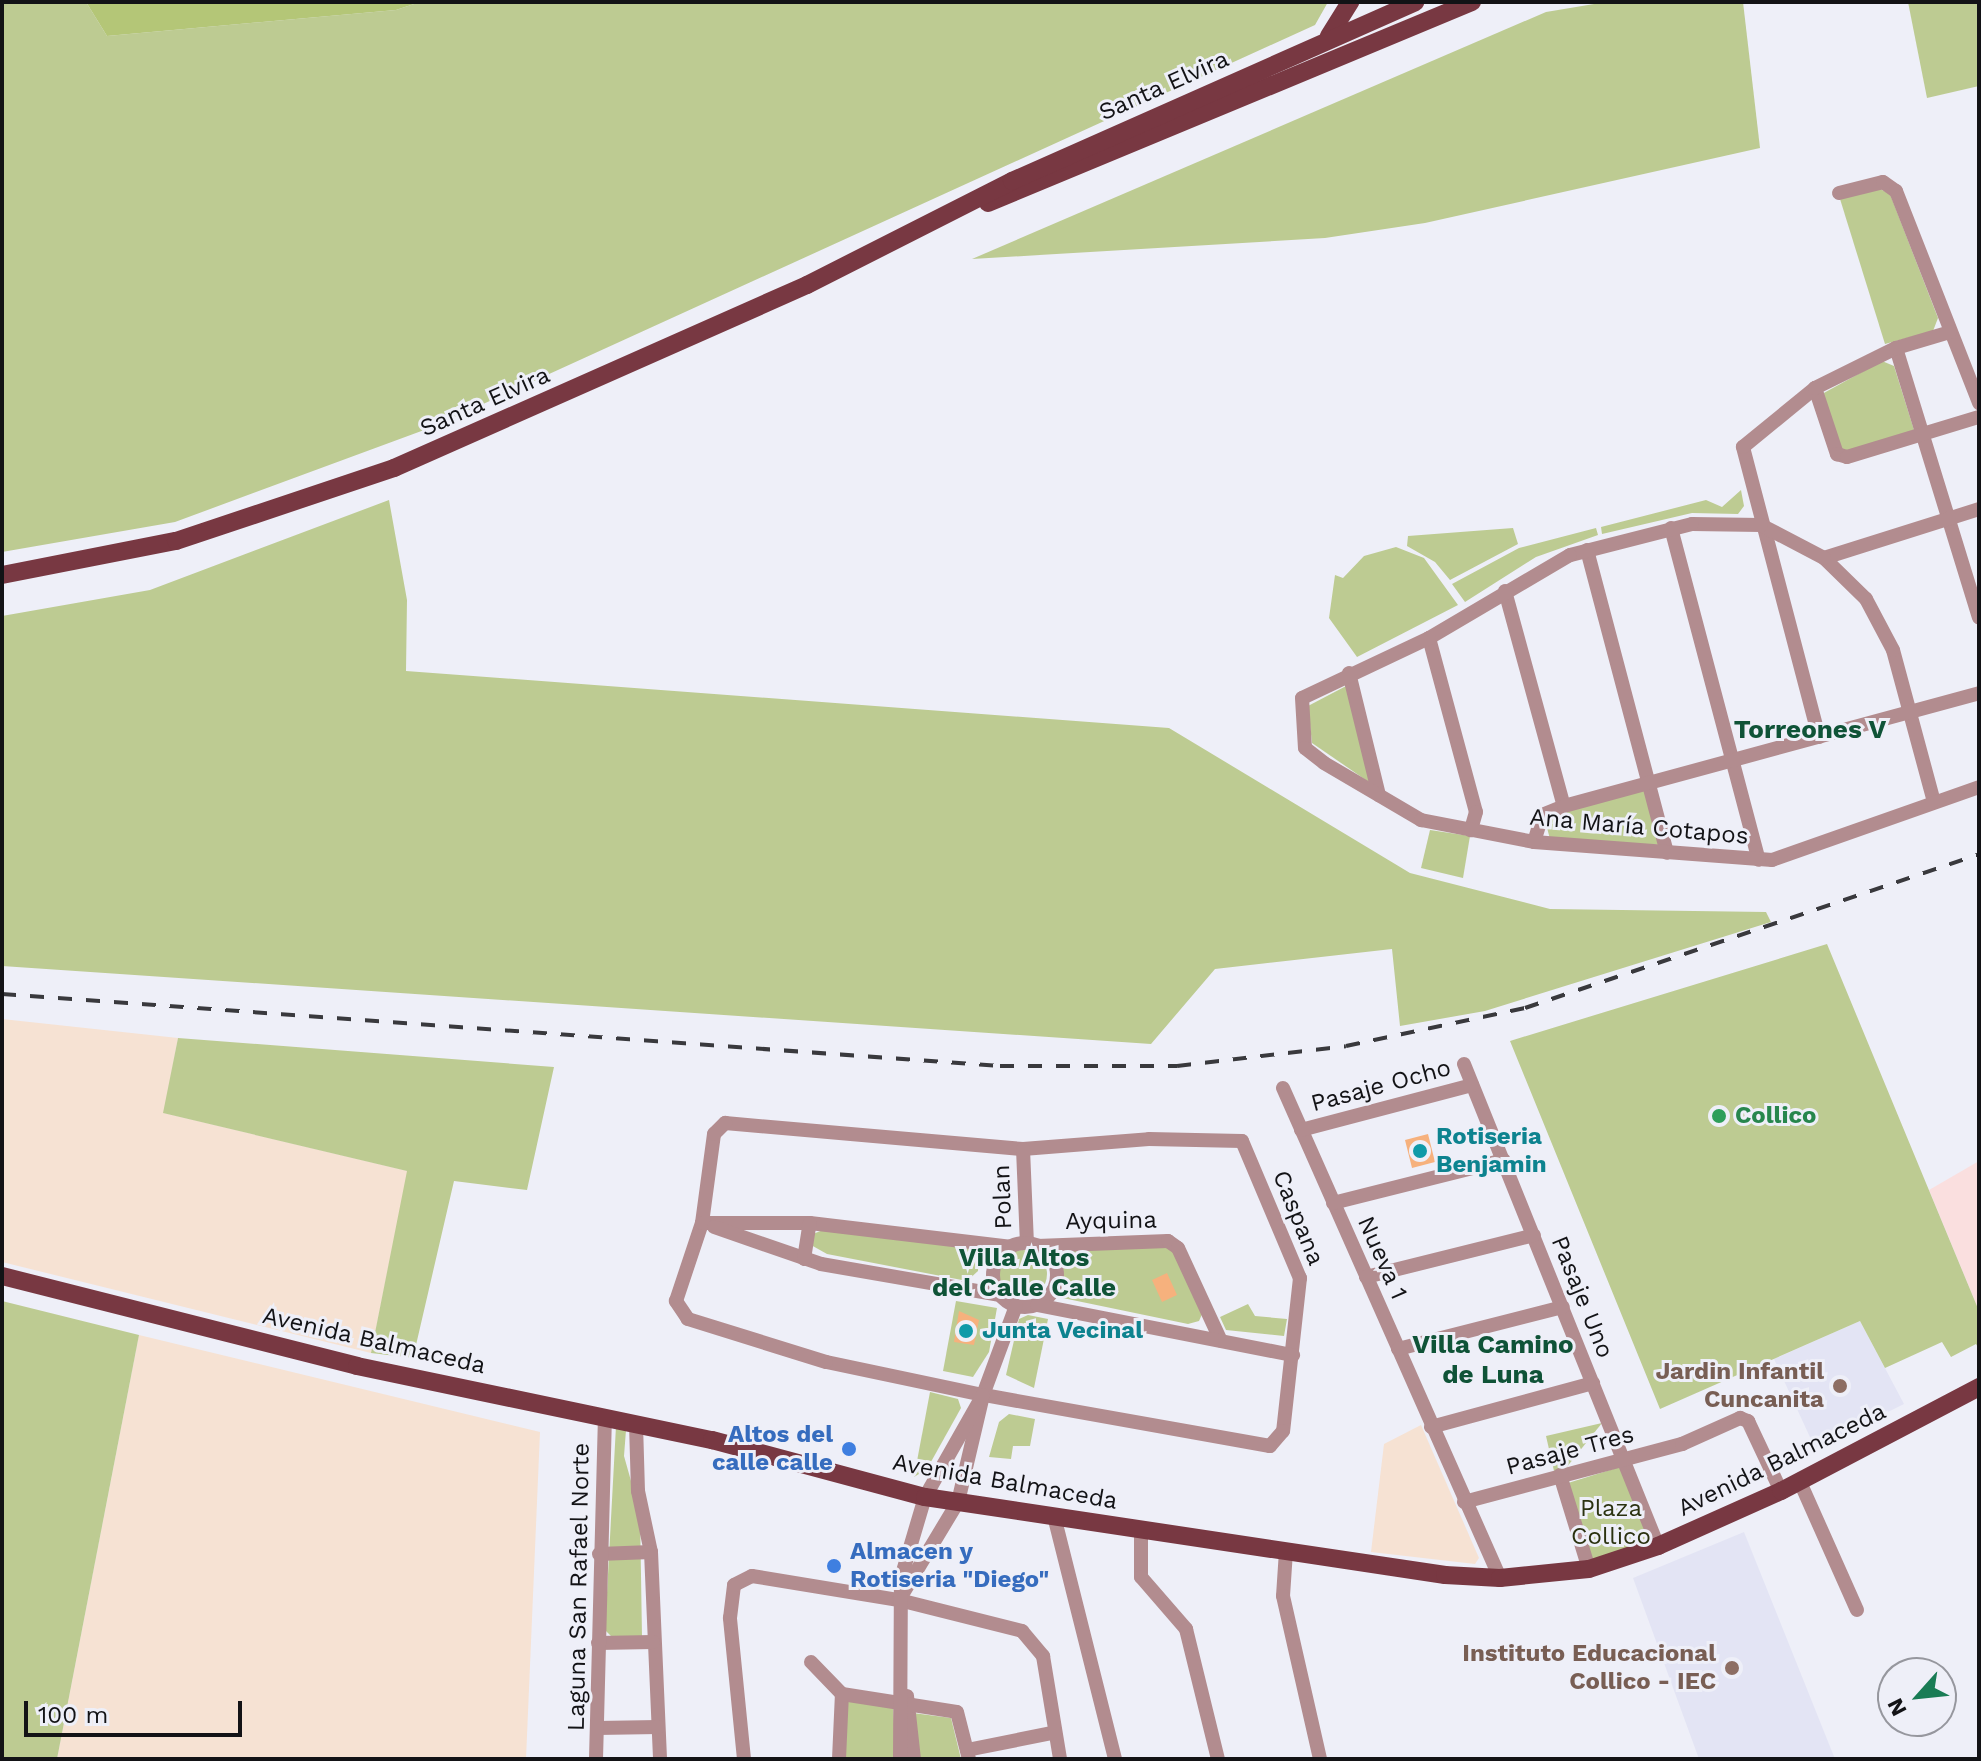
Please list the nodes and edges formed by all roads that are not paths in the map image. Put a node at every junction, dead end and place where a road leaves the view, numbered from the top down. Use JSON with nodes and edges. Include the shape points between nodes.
{"nodes":[{"id":1,"x":1350,"y":2,"type":"edge"},
{"id":2,"x":1362,"y":2,"type":"edge"},
{"id":3,"x":1415,"y":2,"type":"edge"},
{"id":4,"x":1472,"y":2,"type":"edge"},
{"id":5,"x":1378,"y":12,"type":"edge"},
{"id":6,"x":1327,"y":38,"type":"junction"},
{"id":7,"x":1387,"y":38,"type":"junction"},
{"id":8,"x":1839,"y":193,"type":"dead end"},
{"id":9,"x":966,"y":209,"type":"junction"},
{"id":10,"x":1950,"y":332,"type":"junction"},
{"id":11,"x":1896,"y":348,"type":"junction"},
{"id":12,"x":1815,"y":388,"type":"junction"},
{"id":13,"x":1979,"y":403,"type":"edge"},
{"id":14,"x":1979,"y":417,"type":"edge"},
{"id":15,"x":1923,"y":435,"type":"junction"},
{"id":16,"x":1979,"y":509,"type":"edge"},
{"id":17,"x":1950,"y":517,"type":"junction"},
{"id":18,"x":1761,"y":525,"type":"junction"},
{"id":19,"x":1671,"y":528,"type":"junction"},
{"id":20,"x":1587,"y":550,"type":"junction"},
{"id":21,"x":1824,"y":558,"type":"junction"},
{"id":22,"x":2,"y":575,"type":"edge"},
{"id":23,"x":1505,"y":591,"type":"junction"},
{"id":24,"x":1977,"y":601,"type":"edge"},
{"id":25,"x":1979,"y":618,"type":"edge"},
{"id":26,"x":1429,"y":638,"type":"junction"},
{"id":27,"x":1349,"y":673,"type":"junction"},
{"id":28,"x":1979,"y":693,"type":"edge"},
{"id":29,"x":1909,"y":712,"type":"junction"},
{"id":30,"x":1819,"y":737,"type":"junction"},
{"id":31,"x":1734,"y":762,"type":"junction"},
{"id":32,"x":1649,"y":783,"type":"junction"},
{"id":33,"x":1979,"y":787,"type":"edge"},
{"id":34,"x":1379,"y":795,"type":"junction"},
{"id":35,"x":1934,"y":802,"type":"junction"},
{"id":36,"x":1564,"y":806,"type":"junction"},
{"id":37,"x":1471,"y":830,"type":"junction"},
{"id":38,"x":1534,"y":842,"type":"junction"},
{"id":39,"x":1667,"y":853,"type":"junction"},
{"id":40,"x":1759,"y":860,"type":"junction"},
{"id":41,"x":1464,"y":1064,"type":"dead end"},
{"id":42,"x":1472,"y":1085,"type":"junction"},
{"id":43,"x":1283,"y":1088,"type":"dead end"},
{"id":44,"x":1301,"y":1130,"type":"junction"},
{"id":45,"x":1023,"y":1149,"type":"junction"},
{"id":46,"x":1504,"y":1160,"type":"junction"},
{"id":47,"x":1333,"y":1203,"type":"junction"},
{"id":48,"x":702,"y":1223,"type":"junction"},
{"id":49,"x":810,"y":1223,"type":"junction"},
{"id":50,"x":1534,"y":1235,"type":"junction"},
{"id":51,"x":1032,"y":1244,"type":"junction"},
{"id":52,"x":1010,"y":1247,"type":"junction"},
{"id":53,"x":804,"y":1259,"type":"junction"},
{"id":54,"x":2,"y":1276,"type":"edge"},
{"id":55,"x":1366,"y":1277,"type":"junction"},
{"id":56,"x":1000,"y":1295,"type":"junction"},
{"id":57,"x":1037,"y":1305,"type":"junction"},
{"id":58,"x":1016,"y":1306,"type":"junction"},
{"id":59,"x":1563,"y":1307,"type":"junction"},
{"id":60,"x":1221,"y":1341,"type":"junction"},
{"id":61,"x":1398,"y":1349,"type":"junction"},
{"id":62,"x":1293,"y":1355,"type":"junction"},
{"id":63,"x":1593,"y":1383,"type":"junction"},
{"id":64,"x":1979,"y":1387,"type":"edge"},
{"id":65,"x":983,"y":1395,"type":"junction"},
{"id":66,"x":605,"y":1417,"type":"junction"},
{"id":67,"x":636,"y":1424,"type":"junction"},
{"id":68,"x":1431,"y":1427,"type":"junction"},
{"id":69,"x":1624,"y":1459,"type":"junction"},
{"id":70,"x":1560,"y":1475,"type":"junction"},
{"id":71,"x":1800,"y":1482,"type":"junction"},
{"id":72,"x":1781,"y":1491,"type":"junction"},
{"id":73,"x":925,"y":1497,"type":"junction"},
{"id":74,"x":958,"y":1502,"type":"junction"},
{"id":75,"x":1464,"y":1502,"type":"junction"},
{"id":76,"x":1054,"y":1516,"type":"junction"},
{"id":77,"x":1141,"y":1529,"type":"junction"},
{"id":78,"x":1658,"y":1546,"type":"junction"},
{"id":79,"x":1286,"y":1551,"type":"junction"},
{"id":80,"x":651,"y":1552,"type":"junction"},
{"id":81,"x":599,"y":1554,"type":"junction"},
{"id":82,"x":1589,"y":1569,"type":"junction"},
{"id":83,"x":1500,"y":1578,"type":"junction"},
{"id":84,"x":899,"y":1600,"type":"junction"},
{"id":85,"x":1857,"y":1610,"type":"dead end"},
{"id":86,"x":653,"y":1642,"type":"junction"},
{"id":87,"x":598,"y":1643,"type":"junction"},
{"id":88,"x":811,"y":1662,"type":"dead end"},
{"id":89,"x":842,"y":1694,"type":"junction"},
{"id":90,"x":903,"y":1703,"type":"junction"},
{"id":91,"x":658,"y":1727,"type":"junction"},
{"id":92,"x":597,"y":1728,"type":"junction"},
{"id":93,"x":1052,"y":1733,"type":"junction"},
{"id":94,"x":968,"y":1754,"type":"edge"},
{"id":95,"x":596,"y":1759,"type":"edge"},
{"id":96,"x":660,"y":1759,"type":"edge"},
{"id":97,"x":744,"y":1759,"type":"edge"},
{"id":98,"x":839,"y":1759,"type":"edge"},
{"id":99,"x":900,"y":1759,"type":"edge"},
{"id":100,"x":914,"y":1759,"type":"edge"},
{"id":101,"x":1060,"y":1759,"type":"edge"},
{"id":102,"x":1115,"y":1759,"type":"edge"},
{"id":103,"x":1218,"y":1759,"type":"edge"},
{"id":104,"x":1320,"y":1759,"type":"edge"}],
"edges":[{"from":1,"to":6,"type":"main road"},
{"from":2,"to":5,"type":"main road"},
{"from":3,"to":5,"type":"main road","name":"Santa Elvira"},
{"from":4,"to":7,"type":"main road","name":"Santa Elvira"},
{"from":5,"to":6,"type":"main road","name":"Santa Elvira"},
{"from":5,"to":7,"type":"main road"},
{"from":6,"to":9,"type":"main road","name":"Santa Elvira","via":[[1012,181]]},
{"from":7,"to":9,"type":"main road","name":"Santa Elvira","via":[[1017,195]]},
{"from":8,"to":10,"type":"street","via":[[1883,182],[1896,191]]},
{"from":9,"to":22,"type":"main road","name":"Santa Elvira","via":[[394,468],[176,541]]},
{"from":10,"to":11,"type":"street"},
{"from":10,"to":13,"type":"street"},
{"from":11,"to":12,"type":"street"},
{"from":11,"to":15,"type":"street"},
{"from":12,"to":15,"type":"street","via":[[1837,454],[1847,457]]},
{"from":12,"to":18,"type":"street","via":[[1743,447]]},
{"from":14,"to":15,"type":"street"},
{"from":15,"to":17,"type":"street"},
{"from":16,"to":17,"type":"street"},
{"from":17,"to":21,"type":"street"},
{"from":17,"to":24,"type":"street"},
{"from":18,"to":19,"type":"street"},
{"from":18,"to":21,"type":"street"},
{"from":18,"to":30,"type":"street"},
{"from":19,"to":20,"type":"street"},
{"from":19,"to":31,"type":"street"},
{"from":20,"to":23,"type":"street"},
{"from":20,"to":32,"type":"street"},
{"from":21,"to":29,"type":"street","via":[[1866,599],[1893,650]]},
{"from":23,"to":26,"type":"street"},
{"from":23,"to":36,"type":"street"},
{"from":24,"to":25,"type":"street"},
{"from":26,"to":27,"type":"street"},
{"from":26,"to":37,"type":"street","via":[[1476,812]]},
{"from":27,"to":34,"type":"street"},
{"from":27,"to":34,"type":"street","name":"Ana María Cotapos","via":[[1302,698],[1305,748]]},
{"from":28,"to":29,"type":"street"},
{"from":29,"to":30,"type":"street"},
{"from":29,"to":35,"type":"street"},
{"from":30,"to":31,"type":"street"},
{"from":31,"to":32,"type":"street"},
{"from":31,"to":40,"type":"street"},
{"from":32,"to":36,"type":"street"},
{"from":32,"to":39,"type":"street"},
{"from":33,"to":35,"type":"street","name":"Ana María Cotapos"},
{"from":34,"to":37,"type":"street","name":"Ana María Cotapos","via":[[1421,820]]},
{"from":35,"to":40,"type":"street","name":"Ana María Cotapos"},
{"from":36,"to":38,"type":"street","via":[[1542,815]]},
{"from":37,"to":38,"type":"street","name":"Ana María Cotapos"},
{"from":38,"to":39,"type":"street","name":"Ana María Cotapos"},
{"from":39,"to":40,"type":"street","name":"Ana María Cotapos"},
{"from":41,"to":42,"type":"street","name":"Pasaje Uno"},
{"from":42,"to":44,"type":"street","name":"Pasaje Ocho"},
{"from":42,"to":46,"type":"street","name":"Pasaje Uno"},
{"from":43,"to":44,"type":"street","name":"Nueva 1"},
{"from":44,"to":47,"type":"street","name":"Nueva 1"},
{"from":45,"to":48,"type":"street","name":"Caspana","via":[[725,1123],[714,1134]]},
{"from":45,"to":51,"type":"street","name":"Polan"},
{"from":45,"to":62,"type":"street","name":"Caspana","via":[[1149,1139],[1242,1141],[1300,1278]]},
{"from":46,"to":47,"type":"street"},
{"from":46,"to":50,"type":"street","name":"Pasaje Uno"},
{"from":47,"to":55,"type":"street","name":"Nueva 1"},
{"from":48,"to":49,"type":"street"},
{"from":48,"to":53,"type":"street"},
{"from":48,"to":65,"type":"street","name":"Caspana","via":[[676,1301],[688,1319],[826,1362]]},
{"from":49,"to":52,"type":"street"},
{"from":49,"to":53,"type":"street"},
{"from":50,"to":55,"type":"street"},
{"from":50,"to":59,"type":"street","name":"Pasaje Uno"},
{"from":51,"to":52,"type":"street","name":"Polan"},
{"from":51,"to":57,"type":"street","name":"Polan","via":[[1057,1270],[1053,1291]]},
{"from":51,"to":60,"type":"street","name":"Ayquina","via":[[1168,1241],[1178,1248]]},
{"from":52,"to":56,"type":"street","name":"Polan","via":[[994,1266]]},
{"from":53,"to":56,"type":"street"},
{"from":54,"to":66,"type":"main road","name":"Avenida Balmaceda","via":[[357,1366]]},
{"from":55,"to":61,"type":"street","name":"Nueva 1"},
{"from":56,"to":58,"type":"street"},
{"from":57,"to":58,"type":"street"},
{"from":57,"to":60,"type":"street"},
{"from":58,"to":65,"type":"street"},
{"from":59,"to":61,"type":"street"},
{"from":59,"to":63,"type":"street","name":"Pasaje Uno"},
{"from":60,"to":62,"type":"street"},
{"from":61,"to":68,"type":"street","name":"Nueva 1"},
{"from":62,"to":65,"type":"street","name":"Caspana","via":[[1283,1431],[1270,1446]]},
{"from":63,"to":68,"type":"street"},
{"from":63,"to":69,"type":"street","name":"Pasaje Uno"},
{"from":64,"to":71,"type":"main road","name":"Avenida Balmaceda"},
{"from":65,"to":73,"type":"street"},
{"from":65,"to":74,"type":"street"},
{"from":66,"to":67,"type":"main road","name":"Avenida Balmaceda"},
{"from":66,"to":81,"type":"street","name":"Laguna San Rafael Norte"},
{"from":67,"to":73,"type":"main road","name":"Avenida Balmaceda"},
{"from":67,"to":80,"type":"street","via":[[638,1491]]},
{"from":68,"to":75,"type":"street","name":"Nueva 1"},
{"from":69,"to":70,"type":"street","name":"Pasaje Tres"},
{"from":69,"to":72,"type":"street","name":"Pasaje Tres","via":[[1740,1418],[1748,1421]]},
{"from":69,"to":78,"type":"street","name":"Pasaje Uno"},
{"from":70,"to":75,"type":"street","name":"Pasaje Tres"},
{"from":70,"to":82,"type":"street"},
{"from":71,"to":72,"type":"main road","name":"Avenida Balmaceda"},
{"from":71,"to":85,"type":"street"},
{"from":72,"to":78,"type":"main road","name":"Avenida Balmaceda"},
{"from":73,"to":74,"type":"main road","name":"Avenida Balmaceda"},
{"from":73,"to":84,"type":"street"},
{"from":74,"to":76,"type":"main road","name":"Avenida Balmaceda"},
{"from":74,"to":84,"type":"street"},
{"from":75,"to":83,"type":"street","name":"Nueva 1"},
{"from":76,"to":77,"type":"main road","name":"Avenida Balmaceda"},
{"from":76,"to":102,"type":"street"},
{"from":77,"to":79,"type":"main road","name":"Avenida Balmaceda"},
{"from":77,"to":103,"type":"street","via":[[1138,1568],[1186,1629]]},
{"from":78,"to":82,"type":"main road","name":"Avenida Balmaceda"},
{"from":79,"to":83,"type":"main road","name":"Avenida Balmaceda"},
{"from":79,"to":104,"type":"street","via":[[1283,1596]]},
{"from":80,"to":81,"type":"street"},
{"from":80,"to":86,"type":"street"},
{"from":81,"to":87,"type":"street","name":"Laguna San Rafael Norte"},
{"from":82,"to":83,"type":"main road","name":"Avenida Balmaceda"},
{"from":84,"to":90,"type":"street","via":[[897,1652]]},
{"from":84,"to":93,"type":"street","via":[[1022,1631],[1035,1641],[1043,1656]]},
{"from":84,"to":97,"type":"street","via":[[770,1578],[742,1578],[734,1585],[730,1618]]},
{"from":86,"to":87,"type":"street"},
{"from":86,"to":91,"type":"street"},
{"from":87,"to":92,"type":"street","name":"Laguna San Rafael Norte"},
{"from":88,"to":89,"type":"street"},
{"from":89,"to":90,"type":"street"},
{"from":89,"to":98,"type":"street"},
{"from":90,"to":94,"type":"street","via":[[957,1712]]},
{"from":90,"to":99,"type":"street"},
{"from":90,"to":100,"type":"street"},
{"from":91,"to":92,"type":"street"},
{"from":91,"to":96,"type":"street"},
{"from":92,"to":95,"type":"street","name":"Laguna San Rafael Norte"},
{"from":93,"to":94,"type":"street"},
{"from":93,"to":101,"type":"street"}]}
